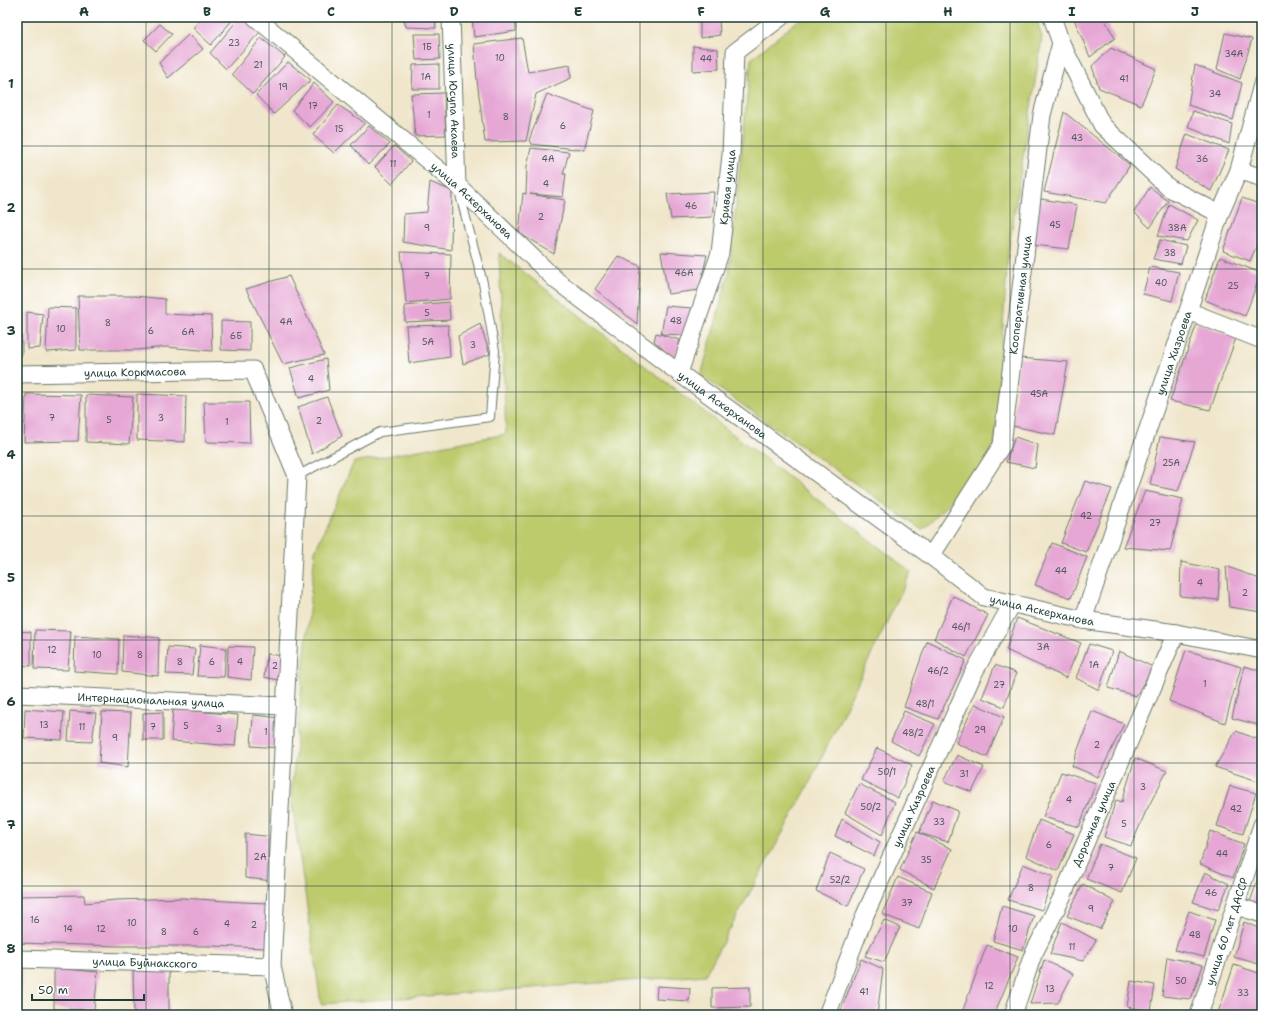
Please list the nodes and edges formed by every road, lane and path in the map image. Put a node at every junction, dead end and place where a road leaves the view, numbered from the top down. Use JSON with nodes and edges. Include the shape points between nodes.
{"nodes":[{"id":1,"x":255,"y":17,"type":"edge"},
{"id":2,"x":451,"y":17,"type":"edge"},
{"id":3,"x":781,"y":17,"type":"edge"},
{"id":4,"x":1052,"y":17,"type":"edge"},
{"id":5,"x":1061,"y":42,"type":"junction"},
{"id":6,"x":1262,"y":85,"type":"edge"},
{"id":7,"x":1239,"y":170,"type":"junction"},
{"id":8,"x":1262,"y":178,"type":"edge"},
{"id":9,"x":457,"y":185,"type":"junction"},
{"id":10,"x":1220,"y":214,"type":"junction"},
{"id":11,"x":1188,"y":311,"type":"junction"},
{"id":12,"x":1262,"y":340,"type":"edge"},
{"id":13,"x":679,"y":373,"type":"junction"},
{"id":14,"x":17,"y":374,"type":"edge"},
{"id":15,"x":297,"y":476,"type":"junction"},
{"id":16,"x":931,"y":556,"type":"junction"},
{"id":17,"x":1012,"y":604,"type":"junction"},
{"id":18,"x":1083,"y":620,"type":"junction"},
{"id":19,"x":1176,"y":633,"type":"junction"},
{"id":20,"x":1262,"y":650,"type":"edge"},
{"id":21,"x":17,"y":694,"type":"edge"},
{"id":22,"x":285,"y":706,"type":"junction"},
{"id":23,"x":1262,"y":825,"type":"edge"},
{"id":24,"x":1236,"y":906,"type":"junction"},
{"id":25,"x":1262,"y":914,"type":"edge"},
{"id":26,"x":17,"y":959,"type":"edge"},
{"id":27,"x":272,"y":966,"type":"junction"},
{"id":28,"x":283,"y":1015,"type":"edge"},
{"id":29,"x":827,"y":1015,"type":"edge"},
{"id":30,"x":1013,"y":1015,"type":"edge"},
{"id":31,"x":1199,"y":1015,"type":"edge"}],
"edges":[{"from":1,"to":9,"type":"street","name":"улица Аскерханова"},
{"from":2,"to":9,"type":"street","name":"улица Юсупа Акаева"},
{"from":3,"to":13,"type":"street","name":"Кривая улица","via":[[735,52],[731,155],[720,253]]},
{"from":4,"to":5,"type":"street"},
{"from":5,"to":10,"type":"street","via":[[1102,125],[1169,188]]},
{"from":5,"to":16,"type":"street","name":"Кооперативная улица","via":[[1042,115],[1002,445]]},
{"from":6,"to":7,"type":"street","name":"улица Хизроева"},
{"from":7,"to":8,"type":"street"},
{"from":7,"to":10,"type":"street","name":"улица Хизроева"},
{"from":9,"to":13,"type":"street","name":"улица Аскерханова","via":[[557,281]]},
{"from":9,"to":15,"type":"lane","via":[[483,283],[495,351],[490,417],[380,432]]},
{"from":10,"to":11,"type":"street","name":"улица Хизроева"},
{"from":11,"to":12,"type":"street"},
{"from":11,"to":18,"type":"street","name":"улица Хизроева"},
{"from":13,"to":16,"type":"street","name":"улица Аскерханова"},
{"from":14,"to":15,"type":"street","name":"улица Коркмасова","via":[[253,370]]},
{"from":15,"to":22,"type":"street"},
{"from":16,"to":17,"type":"street","name":"улица Аскерханова","via":[[984,597]]},
{"from":17,"to":18,"type":"street","name":"улица Аскерханова"},
{"from":17,"to":29,"type":"street","name":"улица Хизроева","via":[[966,689],[865,915]]},
{"from":18,"to":19,"type":"street","name":"улица Аскерханова"},
{"from":19,"to":20,"type":"street","name":"улица Аскерханова"},
{"from":19,"to":30,"type":"street","name":"Дорожная улица","via":[[1062,896],[1032,957]]},
{"from":21,"to":22,"type":"street","name":"Интернациональная улица"},
{"from":22,"to":27,"type":"street"},
{"from":23,"to":24,"type":"street","name":"улица 60 лет ДАССР"},
{"from":24,"to":25,"type":"street"},
{"from":24,"to":31,"type":"street","name":"улица 60 лет ДАССР"},
{"from":26,"to":27,"type":"street","name":"улица Буйнакского"},
{"from":27,"to":28,"type":"street"}]}
